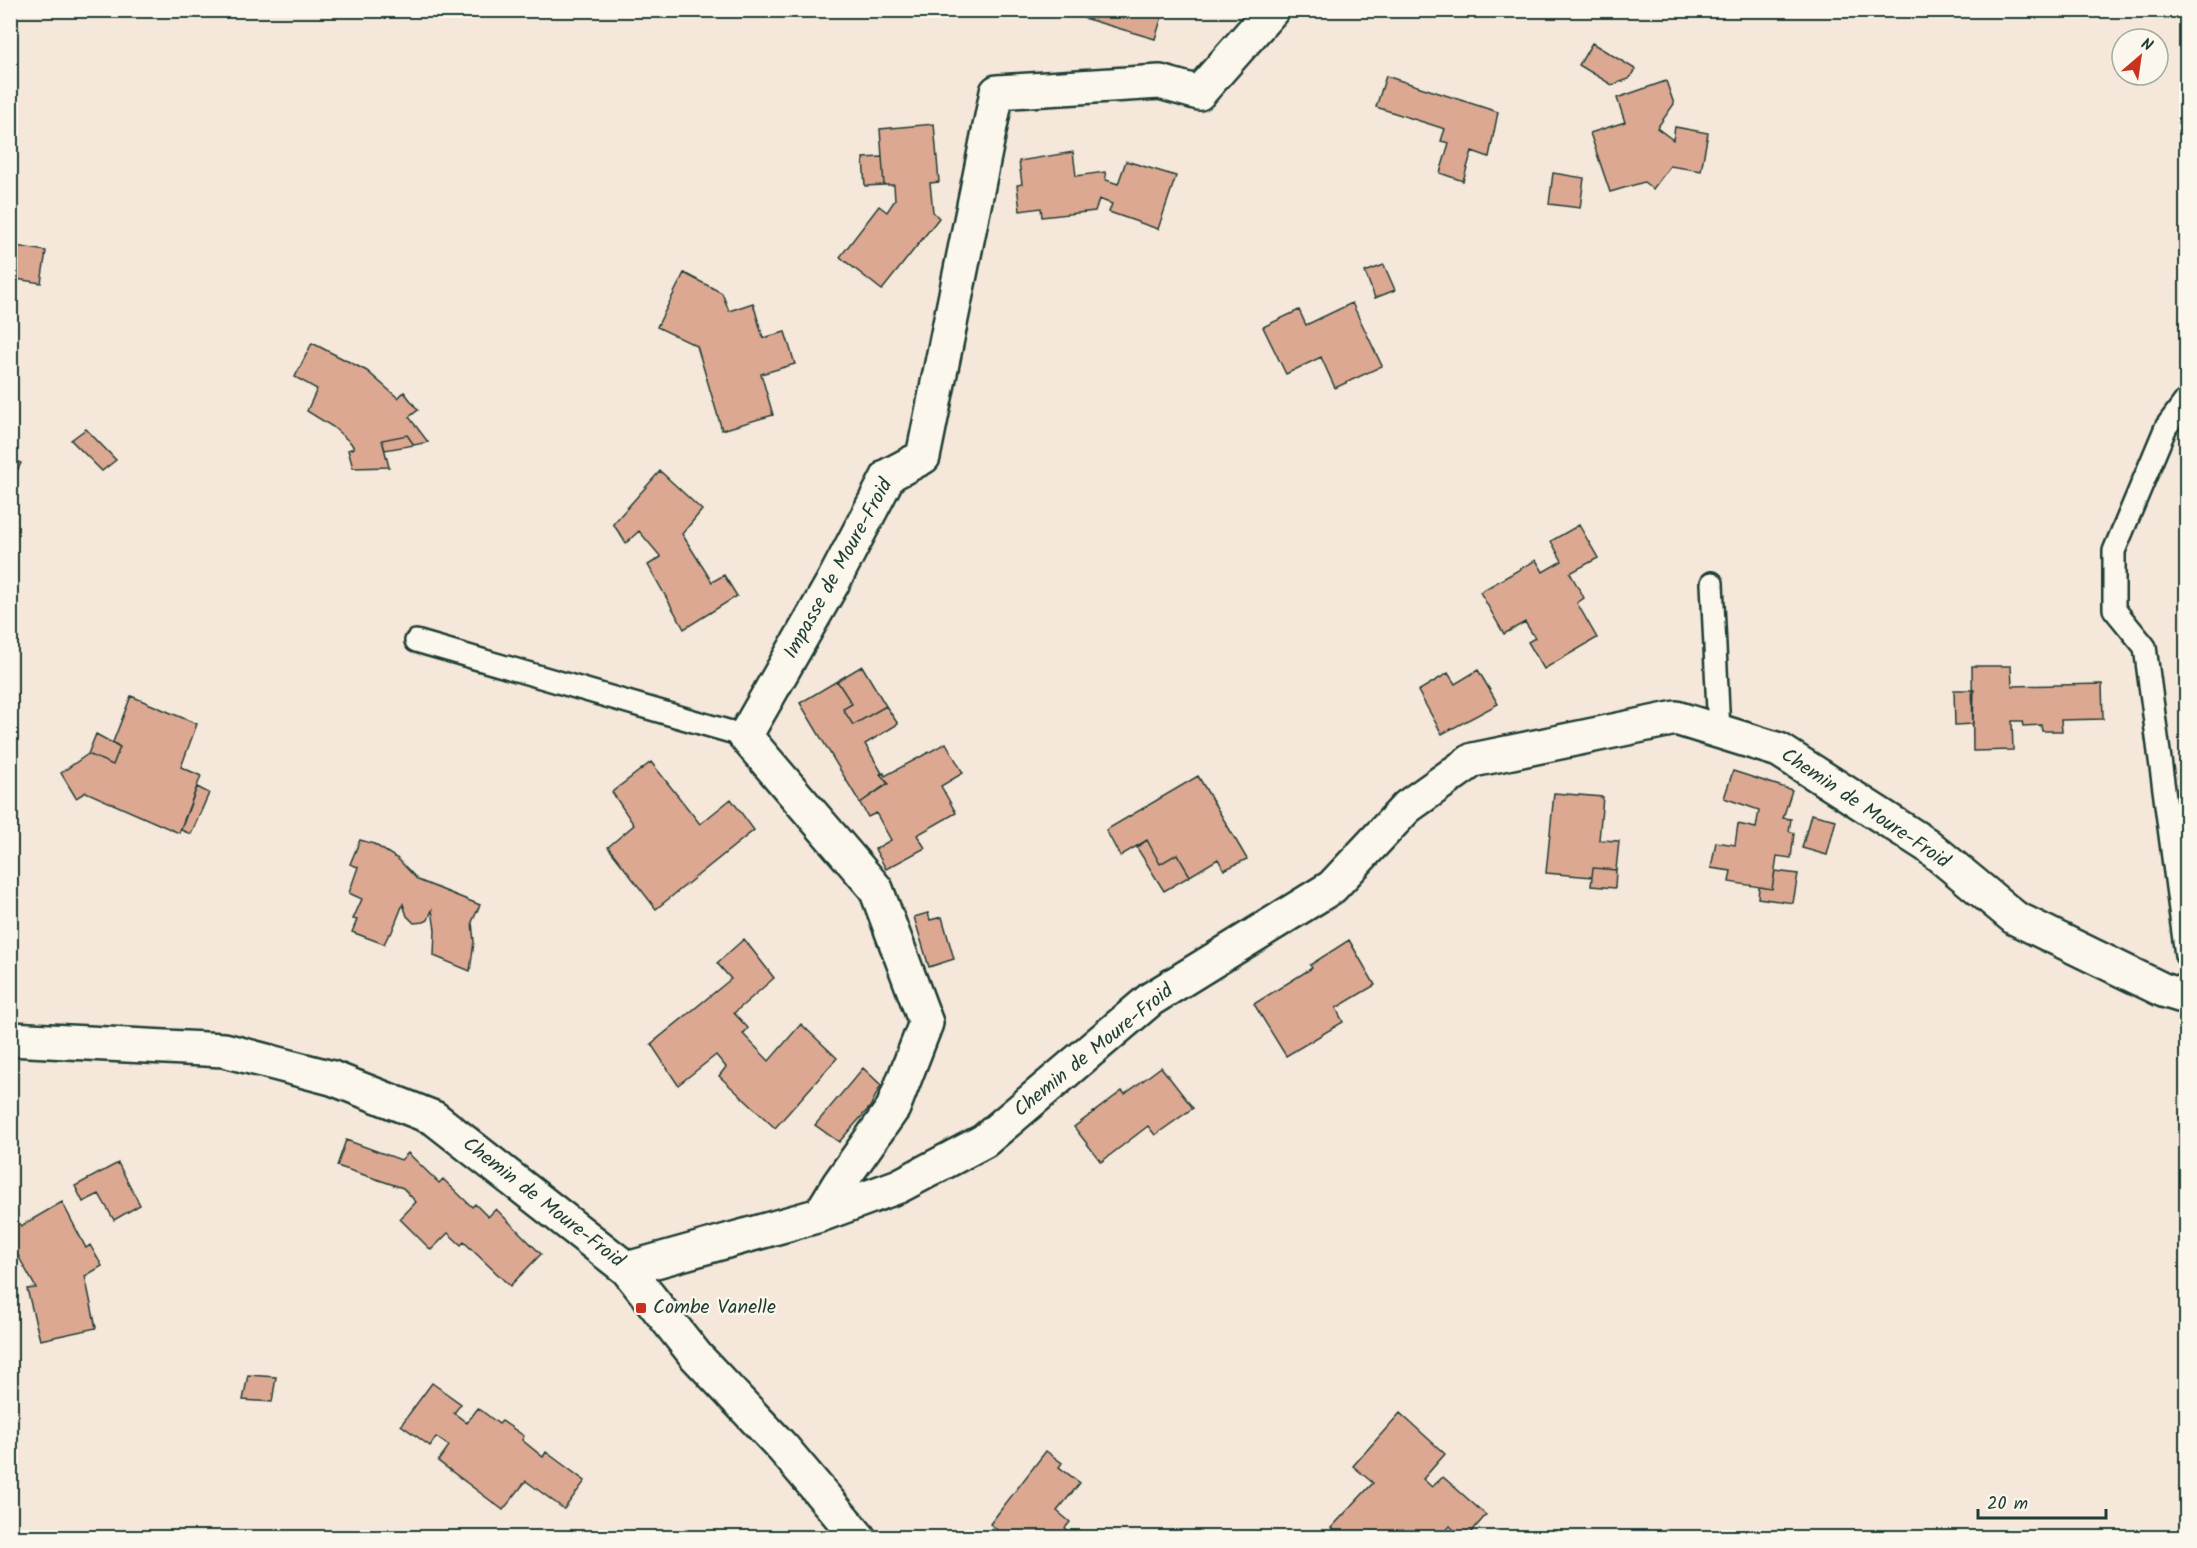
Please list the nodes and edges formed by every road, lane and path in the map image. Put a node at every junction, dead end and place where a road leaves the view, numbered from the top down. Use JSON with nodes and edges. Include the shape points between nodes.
{"nodes":[{"id":1,"x":1272,"y":10,"type":"edge"},
{"id":2,"x":2187,"y":400,"type":"edge"},
{"id":3,"x":1712,"y":583,"type":"dead end"},
{"id":4,"x":416,"y":641,"type":"dead end"},
{"id":5,"x":1719,"y":732,"type":"junction"},
{"id":6,"x":745,"y":736,"type":"junction"},
{"id":7,"x":2187,"y":955,"type":"edge"},
{"id":8,"x":2187,"y":997,"type":"edge"},
{"id":9,"x":10,"y":1039,"type":"edge"},
{"id":10,"x":820,"y":1215,"type":"junction"},
{"id":11,"x":627,"y":1269,"type":"junction"},
{"id":12,"x":859,"y":1538,"type":"edge"}],
"edges":[{"from":1,"to":6,"type":"street","name":"Impasse de Moure-Froid","via":[[1199,93],[1160,82],[997,92],[923,457],[889,475]]},
{"from":2,"to":7,"type":"lane","via":[[2166,428],[2114,551],[2114,609],[2145,646]]},
{"from":3,"to":5,"type":"lane"},
{"from":4,"to":6,"type":"lane"},
{"from":5,"to":8,"type":"street","name":"Chemin de Moure-Froid","via":[[1779,750],[1927,845],[2015,918],[2163,990]]},
{"from":5,"to":10,"type":"street","name":"Chemin de Moure-Froid","via":[[1676,718],[1473,760],[1407,807],[1332,887],[1151,999],[984,1141],[899,1186]]},
{"from":6,"to":10,"type":"street","via":[[876,889],[926,1023],[893,1108]]},
{"from":9,"to":11,"type":"street","name":"Chemin de Moure-Froid","via":[[224,1050],[332,1077],[434,1118]]},
{"from":10,"to":11,"type":"street","name":"Chemin de Moure-Froid"},
{"from":11,"to":12,"type":"street","via":[[696,1356],[782,1447]]}]}
